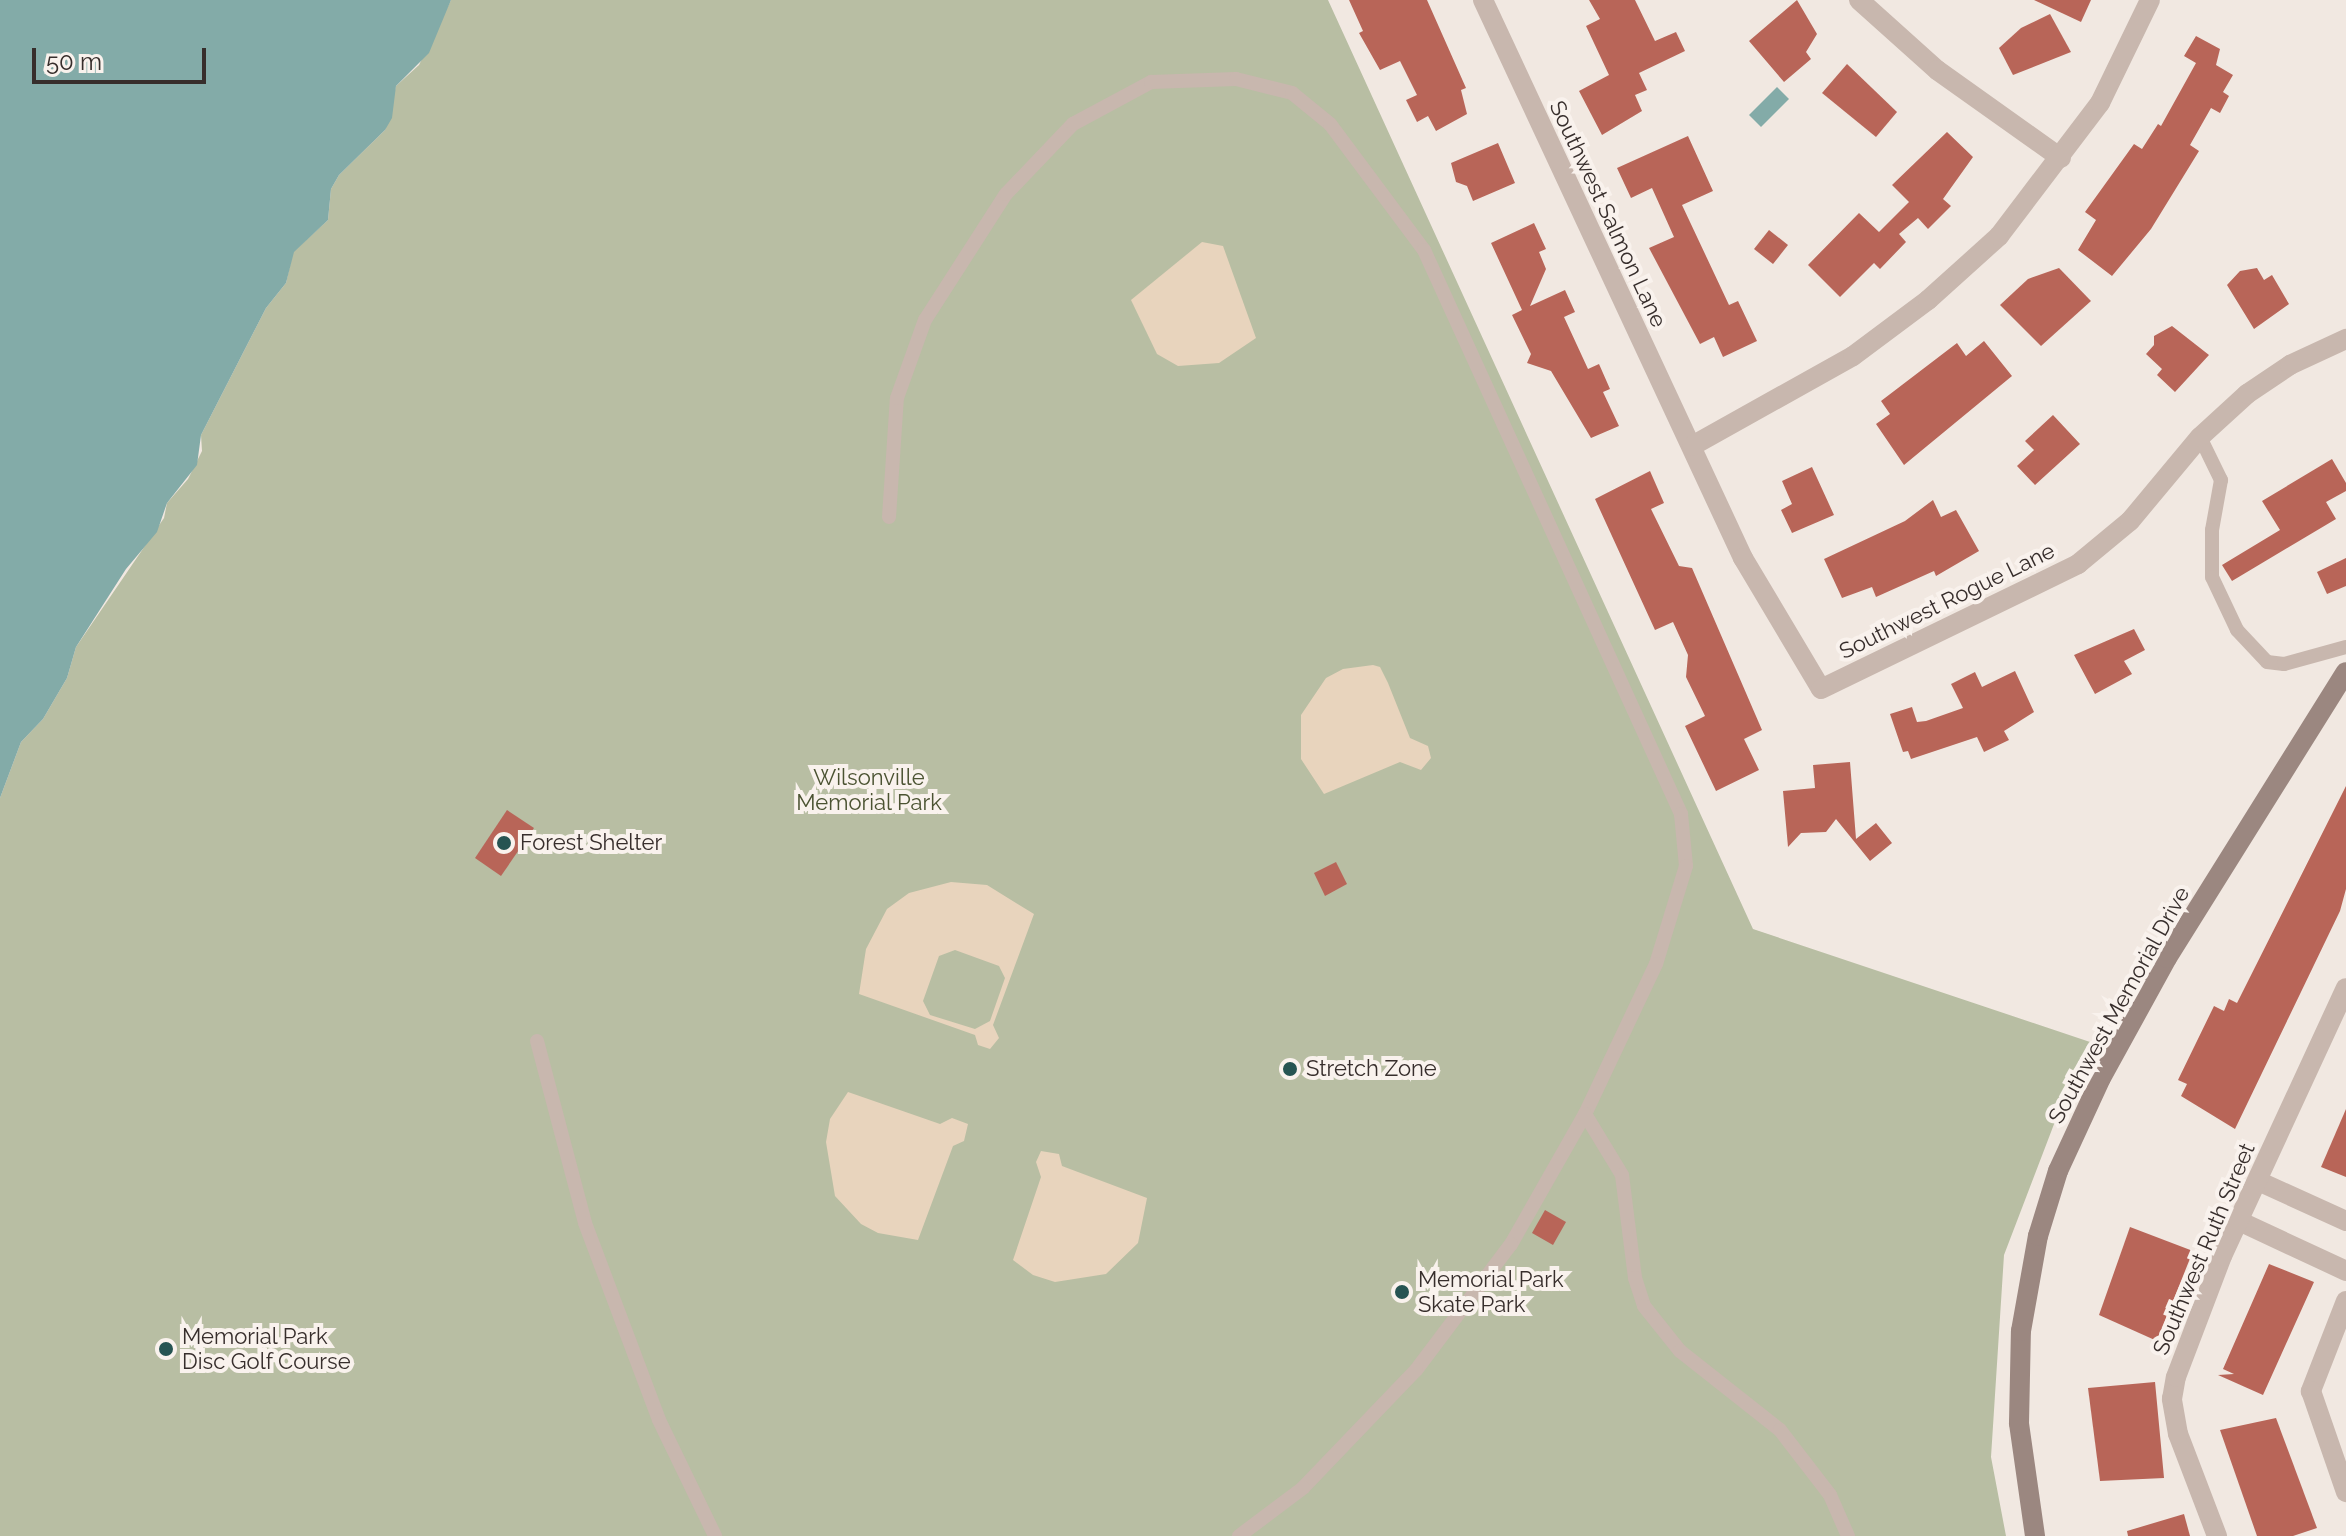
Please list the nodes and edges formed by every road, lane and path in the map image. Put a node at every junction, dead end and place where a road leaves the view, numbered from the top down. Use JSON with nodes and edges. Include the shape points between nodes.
{"nodes":[{"id":1,"x":1483,"y":0,"type":"edge"},
{"id":2,"x":1859,"y":0,"type":"edge"},
{"id":3,"x":2150,"y":0,"type":"edge"},
{"id":4,"x":2061,"y":158,"type":"junction"},
{"id":5,"x":2346,"y":339,"type":"edge"},
{"id":6,"x":2200,"y":437,"type":"junction"},
{"id":7,"x":1692,"y":446,"type":"junction"},
{"id":8,"x":889,"y":517,"type":"dead end"},
{"id":9,"x":2346,"y":647,"type":"edge"},
{"id":10,"x":2346,"y":672,"type":"edge"},
{"id":11,"x":1821,"y":689,"type":"joint"},
{"id":12,"x":2346,"y":988,"type":"edge"},
{"id":13,"x":537,"y":1041,"type":"dead end"},
{"id":14,"x":1585,"y":1114,"type":"junction"},
{"id":15,"x":2258,"y":1181,"type":"junction"},
{"id":16,"x":2239,"y":1221,"type":"junction"},
{"id":17,"x":2346,"y":1221,"type":"edge"},
{"id":18,"x":2346,"y":1271,"type":"edge"},
{"id":19,"x":2346,"y":1301,"type":"edge"},
{"id":20,"x":2346,"y":1492,"type":"edge"},
{"id":21,"x":715,"y":1536,"type":"edge"},
{"id":22,"x":1239,"y":1536,"type":"edge"},
{"id":23,"x":1848,"y":1536,"type":"edge"},
{"id":24,"x":2035,"y":1536,"type":"edge"},
{"id":25,"x":2217,"y":1536,"type":"edge"}],
"edges":[{"from":1,"to":7,"type":"street","name":"Southwest Salmon Lane"},
{"from":2,"to":4,"type":"street","via":[[1925,61]]},
{"from":3,"to":4,"type":"street","via":[[2100,103]]},
{"from":4,"to":7,"type":"street","via":[[1999,236],[1908,316],[1806,387]]},
{"from":5,"to":6,"type":"street","name":"Southwest Rogue Lane","via":[[2269,378]]},
{"from":6,"to":9,"type":"lane","via":[[2221,480],[2212,530],[2212,577],[2237,630],[2267,662],[2284,664]]},
{"from":6,"to":11,"type":"street","name":"Southwest Rogue Lane","via":[[2130,521],[2078,564]]},
{"from":7,"to":11,"type":"street","name":"Southwest Salmon Lane","via":[[1760,592]]},
{"from":8,"to":14,"type":"lane","via":[[897,398],[925,320],[1006,194],[1073,124],[1151,82],[1186,78],[1236,79],[1292,93],[1330,124],[1424,250],[1681,814],[1686,866],[1656,964]]},
{"from":10,"to":24,"type":"street","name":"Southwest Memorial Drive","via":[[2167,958],[2058,1171],[2036,1248],[2021,1331],[2019,1423]]},
{"from":12,"to":15,"type":"street","name":"Southwest Ruth Street"},
{"from":13,"to":21,"type":"lane","via":[[585,1223],[659,1420]]},
{"from":14,"to":22,"type":"lane","via":[[1511,1244],[1416,1370],[1303,1488]]},
{"from":14,"to":23,"type":"lane","via":[[1622,1175],[1635,1278],[1644,1306],[1680,1351],[1780,1430],[1830,1495]]},
{"from":15,"to":16,"type":"street","name":"Southwest Ruth Street"},
{"from":15,"to":17,"type":"street"},
{"from":16,"to":18,"type":"street"},
{"from":16,"to":25,"type":"street","name":"Southwest Ruth Street","via":[[2176,1377],[2172,1399],[2178,1434]]},
{"from":19,"to":20,"type":"street","via":[[2311,1391]]}]}
